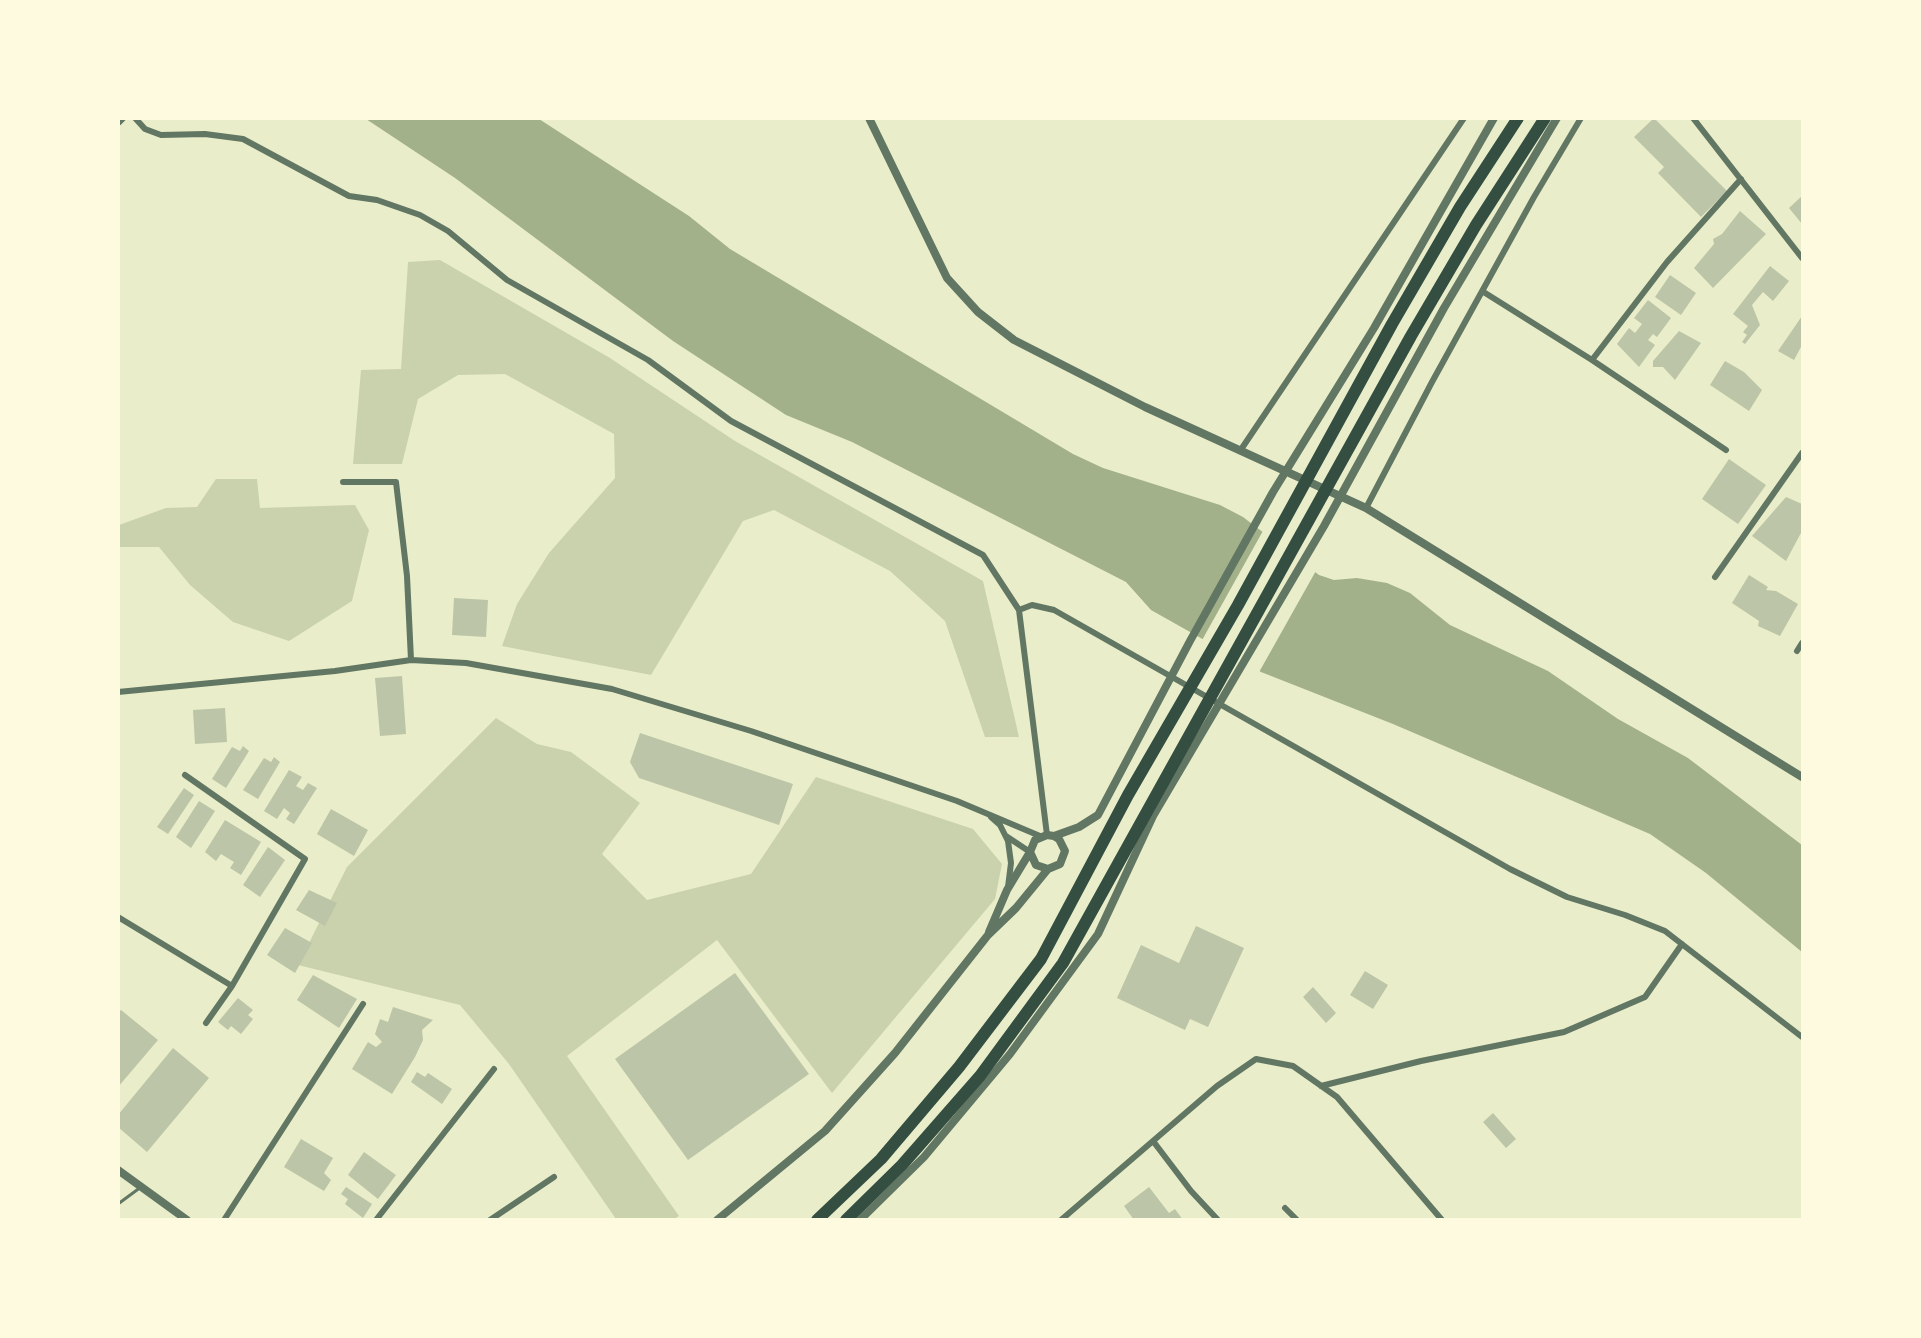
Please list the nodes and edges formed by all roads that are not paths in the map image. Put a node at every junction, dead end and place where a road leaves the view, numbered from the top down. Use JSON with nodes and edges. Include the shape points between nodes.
{"nodes":[{"id":1,"x":122,"y":118,"type":"edge"},
{"id":2,"x":135,"y":118,"type":"edge"},
{"id":3,"x":869,"y":118,"type":"edge"},
{"id":4,"x":1464,"y":118,"type":"edge"},
{"id":5,"x":1494,"y":118,"type":"edge"},
{"id":6,"x":1518,"y":118,"type":"edge"},
{"id":7,"x":1545,"y":118,"type":"edge"},
{"id":8,"x":1557,"y":118,"type":"edge"},
{"id":9,"x":1581,"y":118,"type":"edge"},
{"id":10,"x":1693,"y":118,"type":"edge"},
{"id":11,"x":118,"y":122,"type":"edge"},
{"id":12,"x":1741,"y":179,"type":"junction"},
{"id":13,"x":1803,"y":258,"type":"edge"},
{"id":14,"x":1482,"y":291,"type":"junction"},
{"id":15,"x":1592,"y":360,"type":"junction"},
{"id":16,"x":1726,"y":450,"type":"dead end"},
{"id":17,"x":1240,"y":451,"type":"junction"},
{"id":18,"x":1803,"y":453,"type":"edge"},
{"id":19,"x":1285,"y":472,"type":"junction"},
{"id":20,"x":343,"y":482,"type":"dead end"},
{"id":21,"x":1338,"y":497,"type":"junction"},
{"id":22,"x":1366,"y":508,"type":"junction"},
{"id":23,"x":1715,"y":577,"type":"dead end"},
{"id":24,"x":1019,"y":610,"type":"junction"},
{"id":25,"x":1803,"y":643,"type":"edge"},
{"id":26,"x":1797,"y":651,"type":"dead end"},
{"id":27,"x":411,"y":660,"type":"junction"},
{"id":28,"x":118,"y":692,"type":"edge"},
{"id":29,"x":185,"y":775,"type":"dead end"},
{"id":30,"x":1803,"y":777,"type":"edge"},
{"id":31,"x":986,"y":812,"type":"junction"},
{"id":32,"x":1005,"y":836,"type":"junction"},
{"id":33,"x":1047,"y":836,"type":"junction"},
{"id":34,"x":1030,"y":852,"type":"junction"},
{"id":35,"x":1048,"y":869,"type":"junction"},
{"id":36,"x":1007,"y":890,"type":"junction"},
{"id":37,"x":118,"y":917,"type":"edge"},
{"id":38,"x":988,"y":935,"type":"junction"},
{"id":39,"x":1682,"y":944,"type":"junction"},
{"id":40,"x":232,"y":986,"type":"junction"},
{"id":41,"x":363,"y":1004,"type":"dead end"},
{"id":42,"x":206,"y":1023,"type":"dead end"},
{"id":43,"x":1803,"y":1037,"type":"edge"},
{"id":44,"x":494,"y":1069,"type":"dead end"},
{"id":45,"x":1321,"y":1086,"type":"junction"},
{"id":46,"x":1153,"y":1141,"type":"junction"},
{"id":47,"x":118,"y":1170,"type":"edge"},
{"id":48,"x":554,"y":1177,"type":"dead end"},
{"id":49,"x":141,"y":1187,"type":"junction"},
{"id":50,"x":118,"y":1204,"type":"edge"},
{"id":51,"x":1286,"y":1208,"type":"dead end"},
{"id":52,"x":187,"y":1220,"type":"edge"},
{"id":53,"x":224,"y":1220,"type":"edge"},
{"id":54,"x":376,"y":1220,"type":"edge"},
{"id":55,"x":490,"y":1220,"type":"edge"},
{"id":56,"x":717,"y":1220,"type":"edge"},
{"id":57,"x":816,"y":1220,"type":"edge"},
{"id":58,"x":846,"y":1220,"type":"edge"},
{"id":59,"x":860,"y":1220,"type":"edge"},
{"id":60,"x":1061,"y":1220,"type":"edge"},
{"id":61,"x":1218,"y":1220,"type":"edge"},
{"id":62,"x":1297,"y":1220,"type":"edge"},
{"id":63,"x":1442,"y":1220,"type":"edge"}],
"edges":[{"from":1,"to":11,"type":"street"},
{"from":2,"to":24,"type":"street","via":[[145,129],[161,135],[205,134],[243,139],[350,196],[377,200],[429,220],[507,280],[648,360],[731,421],[983,555]]},
{"from":3,"to":17,"type":"street","via":[[947,278],[978,312],[1014,340]]},
{"from":4,"to":17,"type":"street"},
{"from":5,"to":19,"type":"street","via":[[1374,328]]},
{"from":6,"to":57,"type":"highway","via":[[1460,207],[1392,324],[1128,795],[1041,959],[959,1067],[881,1159]]},
{"from":7,"to":58,"type":"highway","via":[[1411,336],[1063,963],[980,1076],[902,1165]]},
{"from":8,"to":21,"type":"street"},
{"from":9,"to":14,"type":"street"},
{"from":10,"to":12,"type":"street"},
{"from":12,"to":13,"type":"street"},
{"from":12,"to":15,"type":"street","via":[[1667,262]]},
{"from":14,"to":15,"type":"street"},
{"from":14,"to":22,"type":"street"},
{"from":15,"to":16,"type":"street"},
{"from":17,"to":19,"type":"street"},
{"from":18,"to":23,"type":"street"},
{"from":19,"to":21,"type":"street"},
{"from":19,"to":33,"type":"street","via":[[1098,815],[1079,827]]},
{"from":20,"to":27,"type":"street","via":[[396,482],[407,576]]},
{"from":21,"to":22,"type":"street"},
{"from":21,"to":59,"type":"street","via":[[1153,816],[1098,934],[1003,1063],[924,1156]]},
{"from":22,"to":30,"type":"street"},
{"from":24,"to":33,"type":"street"},
{"from":24,"to":39,"type":"street","via":[[1032,605],[1054,610],[1510,869],[1567,897],[1665,931]]},
{"from":25,"to":26,"type":"street"},
{"from":27,"to":28,"type":"street"},
{"from":27,"to":31,"type":"street","via":[[466,663],[612,689],[751,731]]},
{"from":29,"to":40,"type":"street","via":[[305,859]]},
{"from":31,"to":32,"type":"street"},
{"from":31,"to":33,"type":"street"},
{"from":32,"to":34,"type":"street"},
{"from":32,"to":36,"type":"street","via":[[1011,863]]},
{"from":33,"to":34,"type":"street","via":[[1035,840]]},
{"from":33,"to":35,"type":"street","via":[[1059,839],[1065,851],[1060,864]]},
{"from":34,"to":35,"type":"street","via":[[1036,864]]},
{"from":34,"to":36,"type":"street"},
{"from":35,"to":38,"type":"street"},
{"from":36,"to":38,"type":"street"},
{"from":37,"to":40,"type":"street"},
{"from":38,"to":56,"type":"street","via":[[895,1053],[825,1131]]},
{"from":39,"to":43,"type":"street"},
{"from":39,"to":45,"type":"street","via":[[1645,997],[1564,1032]]},
{"from":40,"to":42,"type":"street"},
{"from":41,"to":53,"type":"street"},
{"from":44,"to":54,"type":"street"},
{"from":45,"to":46,"type":"street","via":[[1293,1066],[1256,1059],[1217,1086]]},
{"from":45,"to":63,"type":"street","via":[[1337,1097]]},
{"from":46,"to":60,"type":"street"},
{"from":46,"to":61,"type":"street"},
{"from":47,"to":49,"type":"street"},
{"from":48,"to":55,"type":"street"},
{"from":49,"to":50,"type":"lane"},
{"from":49,"to":52,"type":"street"},
{"from":51,"to":62,"type":"street"}]}
